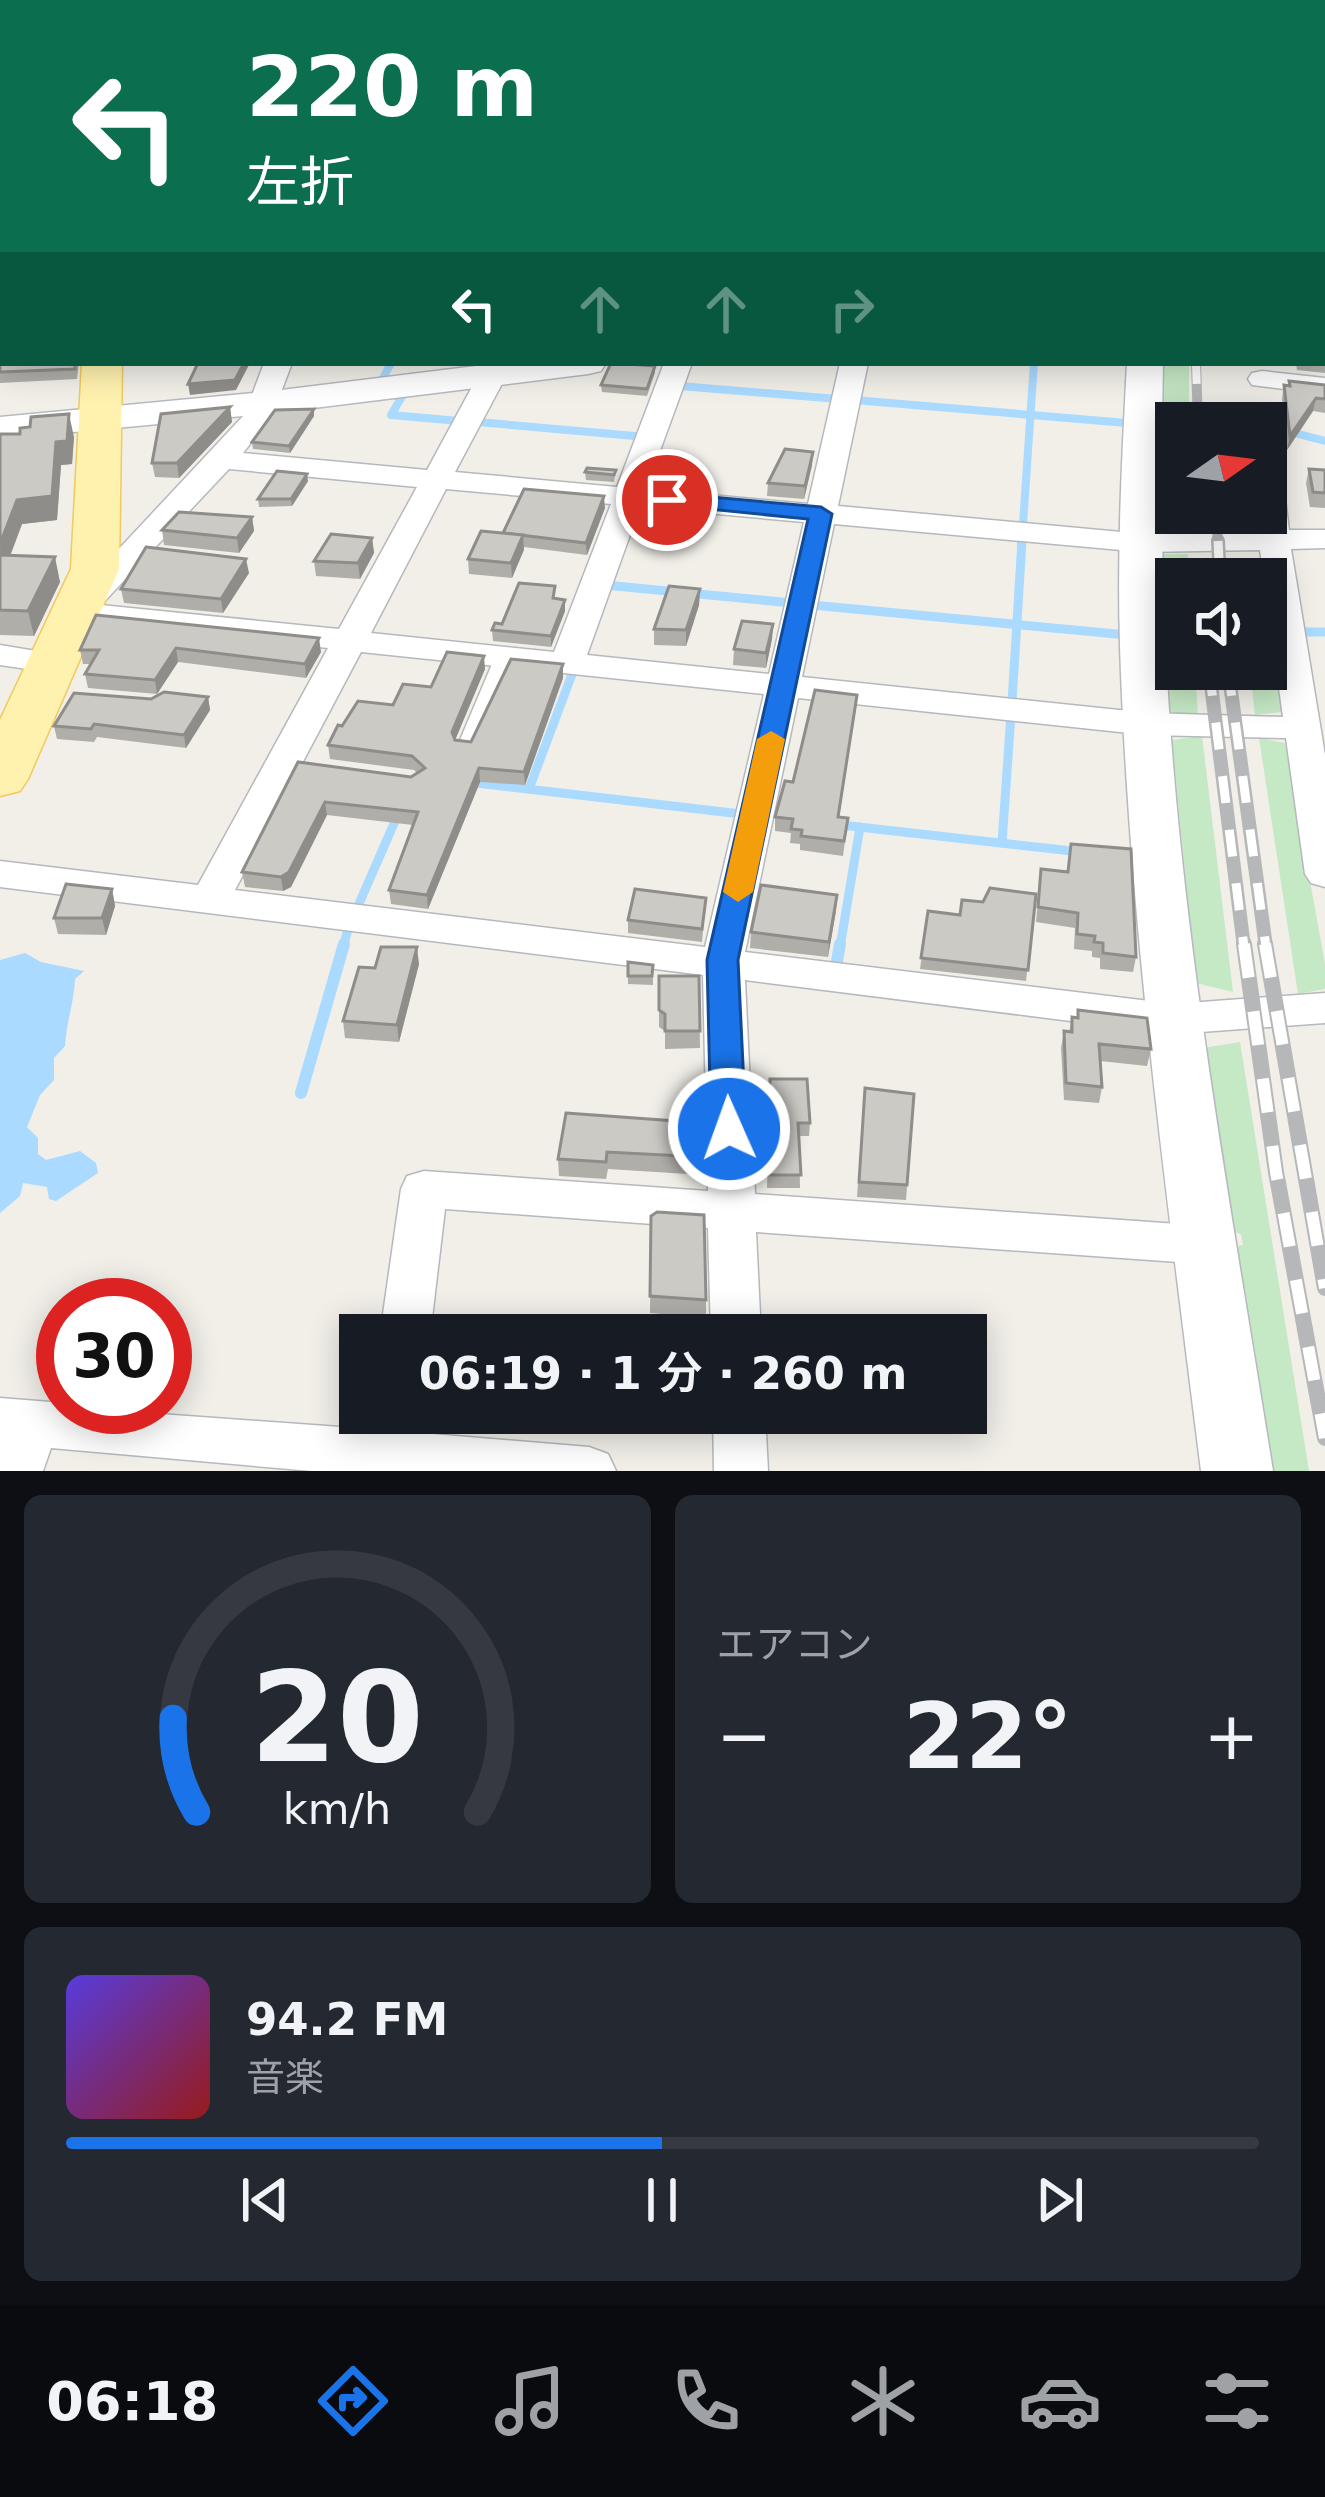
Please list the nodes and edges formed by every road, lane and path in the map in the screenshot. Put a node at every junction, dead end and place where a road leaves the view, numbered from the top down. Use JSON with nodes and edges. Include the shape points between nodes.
{"nodes":[{"id":1,"x":102,"y":366,"type":"edge"},
{"id":2,"x":277,"y":366,"type":"edge"},
{"id":3,"x":542,"y":366,"type":"edge"},
{"id":4,"x":677,"y":366,"type":"edge"},
{"id":5,"x":853,"y":366,"type":"edge"},
{"id":6,"x":1144,"y":366,"type":"edge"},
{"id":7,"x":496,"y":369,"type":"edge"},
{"id":8,"x":1262,"y":371,"type":"edge"},
{"id":9,"x":1325,"y":386,"type":"edge"},
{"id":10,"x":1264,"y":402,"type":"edge"},
{"id":11,"x":265,"y":403,"type":"junction"},
{"id":12,"x":102,"y":418,"type":"junction"},
{"id":13,"x":0,"y":428,"type":"edge"},
{"id":14,"x":222,"y":460,"type":"junction"},
{"id":15,"x":437,"y":479,"type":"junction"},
{"id":16,"x":628,"y":496,"type":"junction"},
{"id":17,"x":821,"y":514,"type":"junction"},
{"id":18,"x":1274,"y":534,"type":"edge"},
{"id":19,"x":1325,"y":538,"type":"edge"},
{"id":20,"x":1274,"y":540,"type":"junction"},
{"id":21,"x":1143,"y":543,"type":"junction"},
{"id":22,"x":78,"y":610,"type":"junction"},
{"id":23,"x":350,"y":641,"type":"junction"},
{"id":24,"x":0,"y":655,"type":"edge"},
{"id":25,"x":505,"y":657,"type":"junction"},
{"id":26,"x":567,"y":663,"type":"junction"},
{"id":27,"x":52,"y":684,"type":"junction"},
{"id":28,"x":783,"y":686,"type":"junction"},
{"id":29,"x":1308,"y":720,"type":"edge"},
{"id":30,"x":1148,"y":724,"type":"junction"},
{"id":31,"x":466,"y":747,"type":"edge"},
{"id":32,"x":0,"y":779,"type":"edge"},
{"id":33,"x":0,"y":874,"type":"edge"},
{"id":34,"x":1325,"y":874,"type":"edge"},
{"id":35,"x":211,"y":898,"type":"junction"},
{"id":36,"x":723,"y":960,"type":"junction"},
{"id":37,"x":1325,"y":1008,"type":"edge"},
{"id":38,"x":1174,"y":1019,"type":"junction"},
{"id":39,"x":731,"y":1210,"type":"junction"},
{"id":40,"x":1206,"y":1245,"type":"junction"},
{"id":41,"x":408,"y":1314,"type":"edge"},
{"id":42,"x":735,"y":1314,"type":"edge"},
{"id":43,"x":740,"y":1434,"type":"edge"},
{"id":44,"x":17,"y":1439,"type":"edge"},
{"id":45,"x":392,"y":1445,"type":"edge"},
{"id":46,"x":589,"y":1471,"type":"edge"},
{"id":47,"x":741,"y":1471,"type":"edge"},
{"id":48,"x":1237,"y":1471,"type":"edge"}],
"edges":[{"from":1,"to":12,"type":"main road"},
{"from":2,"to":11,"type":"street"},
{"from":3,"to":7,"type":"street"},
{"from":4,"to":16,"type":"street"},
{"from":5,"to":17,"type":"street"},
{"from":6,"to":21,"type":"street"},
{"from":7,"to":11,"type":"street"},
{"from":7,"to":15,"type":"street"},
{"from":8,"to":9,"type":"street"},
{"from":8,"to":10,"type":"street"},
{"from":11,"to":12,"type":"street"},
{"from":11,"to":14,"type":"street"},
{"from":12,"to":13,"type":"street"},
{"from":12,"to":22,"type":"main road","via":[[95,569]]},
{"from":14,"to":15,"type":"street"},
{"from":14,"to":22,"type":"street","via":[[145,552]]},
{"from":15,"to":16,"type":"street"},
{"from":15,"to":23,"type":"street"},
{"from":16,"to":17,"type":"street"},
{"from":16,"to":26,"type":"street"},
{"from":17,"to":21,"type":"street"},
{"from":17,"to":28,"type":"street"},
{"from":18,"to":20,"type":"street"},
{"from":19,"to":20,"type":"street"},
{"from":20,"to":21,"type":"street"},
{"from":20,"to":29,"type":"street"},
{"from":21,"to":30,"type":"street"},
{"from":22,"to":23,"type":"street"},
{"from":22,"to":27,"type":"main road"},
{"from":23,"to":25,"type":"street"},
{"from":23,"to":35,"type":"street","via":[[295,764]]},
{"from":24,"to":27,"type":"street"},
{"from":25,"to":26,"type":"street"},
{"from":25,"to":31,"type":"lane"},
{"from":26,"to":28,"type":"street"},
{"from":27,"to":32,"type":"main road"},
{"from":28,"to":30,"type":"street"},
{"from":28,"to":36,"type":"street"},
{"from":29,"to":30,"type":"street"},
{"from":29,"to":34,"type":"street"},
{"from":30,"to":38,"type":"street"},
{"from":33,"to":35,"type":"street"},
{"from":35,"to":36,"type":"street"},
{"from":36,"to":38,"type":"street"},
{"from":36,"to":39,"type":"street"},
{"from":37,"to":38,"type":"street"},
{"from":38,"to":40,"type":"street"},
{"from":39,"to":40,"type":"street"},
{"from":39,"to":41,"type":"street","via":[[424,1189]]},
{"from":39,"to":42,"type":"street"},
{"from":40,"to":48,"type":"street"},
{"from":43,"to":47,"type":"street"},
{"from":44,"to":45,"type":"street"},
{"from":45,"to":46,"type":"street"}]}
